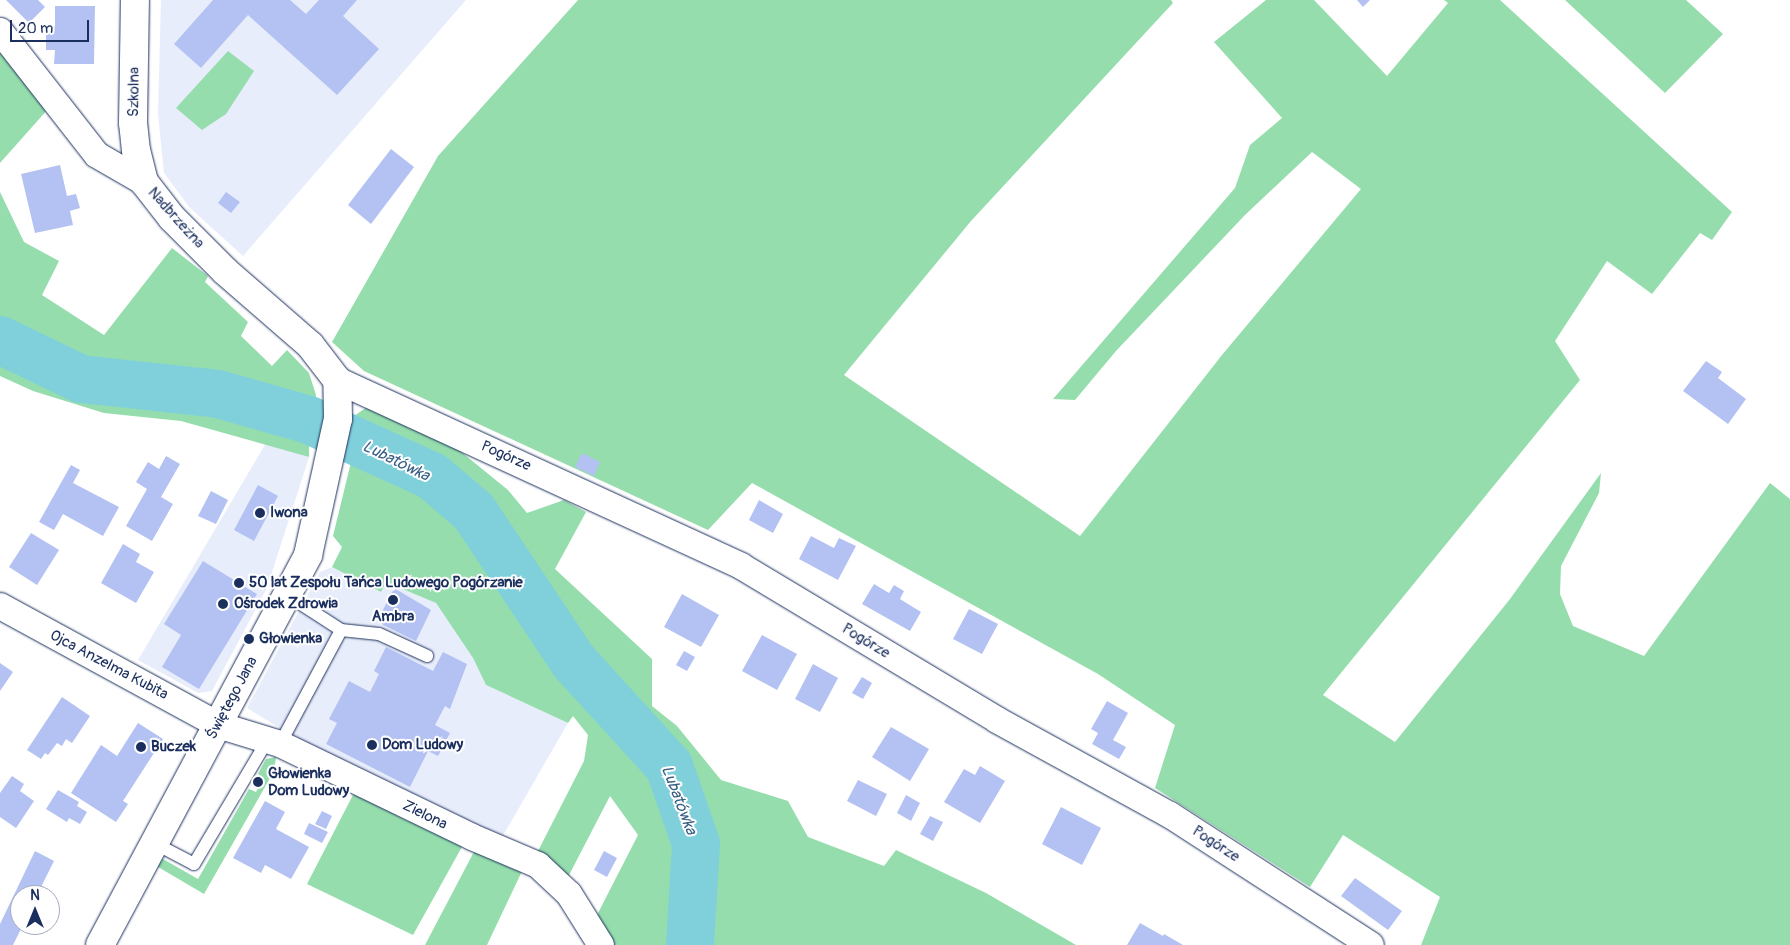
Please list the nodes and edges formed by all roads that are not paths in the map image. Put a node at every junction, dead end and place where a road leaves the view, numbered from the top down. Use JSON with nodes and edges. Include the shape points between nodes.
{"nodes":[{"id":1,"x":139,"y":5,"type":"edge"},
{"id":2,"x":0,"y":32,"type":"edge"},
{"id":3,"x":144,"y":182,"type":"junction"},
{"id":4,"x":337,"y":380,"type":"junction"},
{"id":5,"x":287,"y":595,"type":"junction"},
{"id":6,"x":0,"y":606,"type":"edge"},
{"id":7,"x":341,"y":630,"type":"junction"},
{"id":8,"x":427,"y":656,"type":"dead end"},
{"id":9,"x":218,"y":725,"type":"junction"},
{"id":10,"x":274,"y":742,"type":"junction"},
{"id":11,"x":154,"y":843,"type":"junction"},
{"id":12,"x":100,"y":945,"type":"edge"},
{"id":13,"x":601,"y":945,"type":"edge"},
{"id":14,"x":1371,"y":945,"type":"edge"}],
"edges":[{"from":1,"to":3,"type":"street","name":"Szkolna","via":[[133,123]]},
{"from":2,"to":3,"type":"street","name":"Nadbrzeżna","via":[[96,155]]},
{"from":3,"to":4,"type":"street","name":"Nadbrzeżna","via":[[172,218],[225,271],[310,345]]},
{"from":4,"to":5,"type":"street","name":"Świętego Jana","via":[[338,419],[314,540]]},
{"from":4,"to":14,"type":"street","name":"Pogórze","via":[[742,566],[996,720],[1170,815]]},
{"from":5,"to":7,"type":"lane"},
{"from":5,"to":9,"type":"street","name":"Świętego Jana"},
{"from":6,"to":9,"type":"street","name":"Ojca Anzelma Kubita"},
{"from":7,"to":8,"type":"lane","via":[[379,634]]},
{"from":7,"to":10,"type":"lane"},
{"from":9,"to":10,"type":"street","name":"Zielona"},
{"from":9,"to":11,"type":"street","name":"Świętego Jana"},
{"from":10,"to":11,"type":"lane","via":[[194,864]]},
{"from":10,"to":13,"type":"street","name":"Zielona","via":[[472,837],[538,864],[569,894]]},
{"from":11,"to":12,"type":"street","name":"Świętego Jana"}]}
